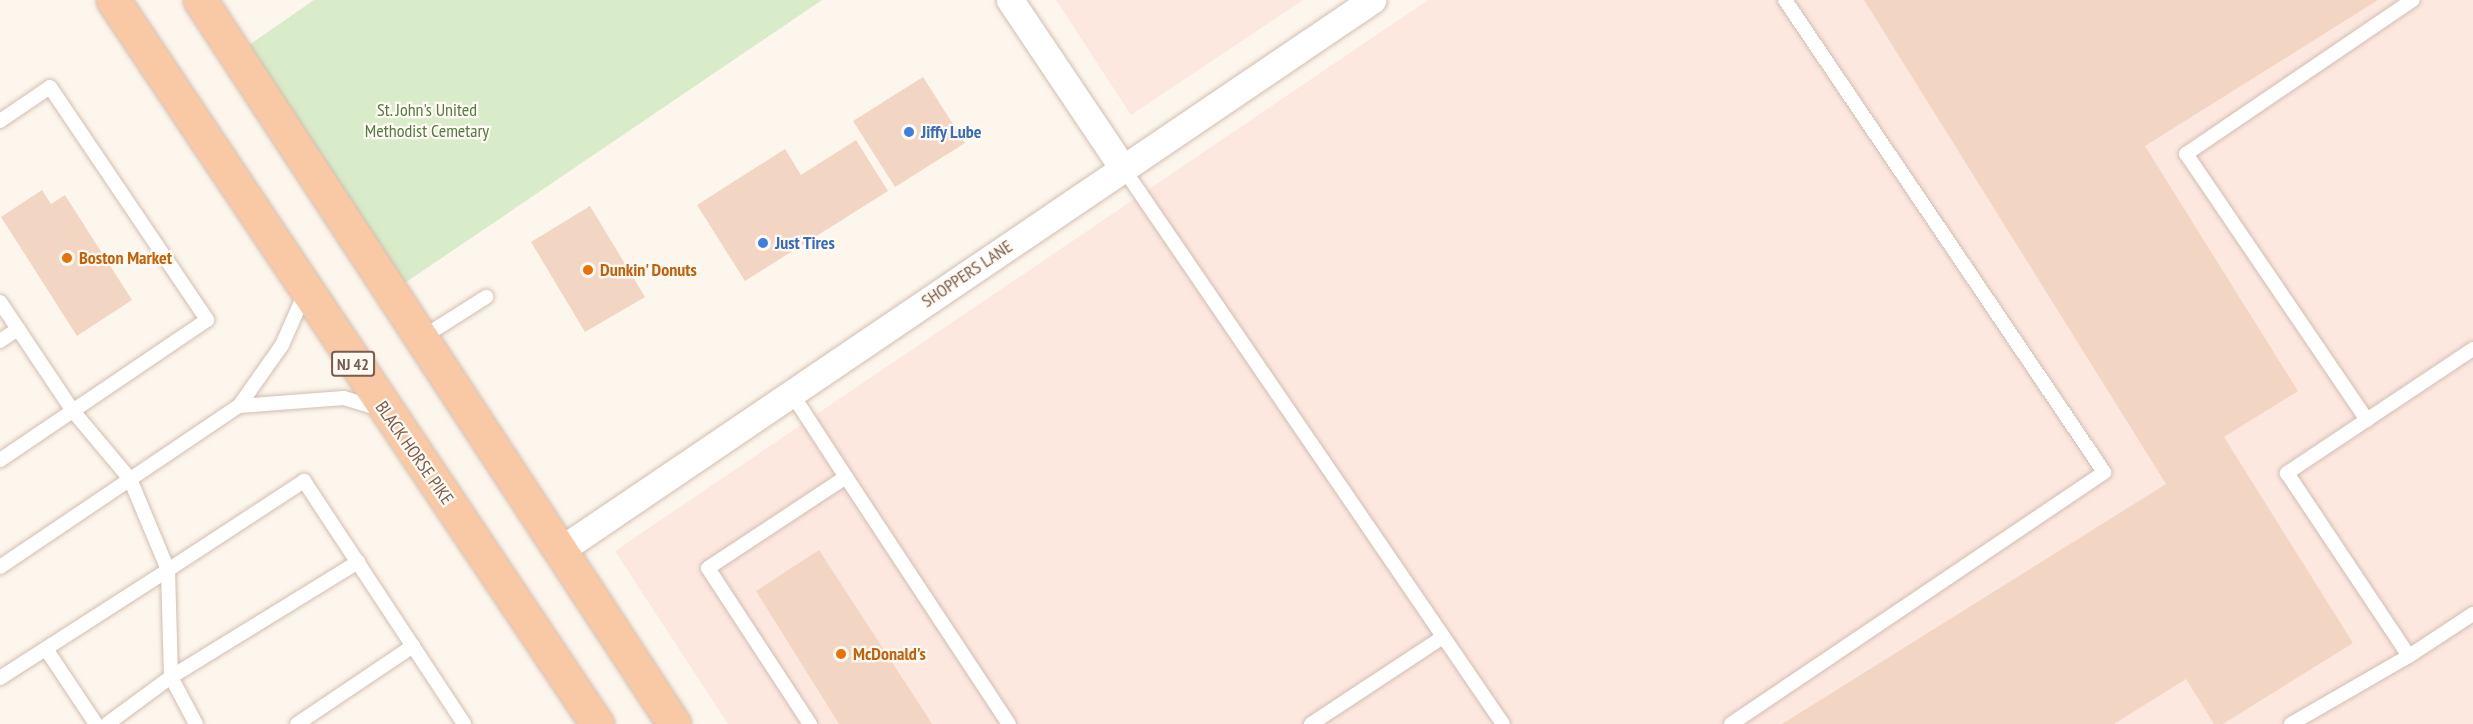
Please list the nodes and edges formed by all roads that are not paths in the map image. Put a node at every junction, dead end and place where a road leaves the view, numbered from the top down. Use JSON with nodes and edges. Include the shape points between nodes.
{"nodes":[{"id":1,"x":114,"y":0,"type":"edge"},
{"id":2,"x":200,"y":0,"type":"edge"},
{"id":3,"x":1010,"y":0,"type":"edge"},
{"id":4,"x":1372,"y":0,"type":"edge"},
{"id":5,"x":1785,"y":0,"type":"edge"},
{"id":6,"x":2413,"y":0,"type":"edge"},
{"id":7,"x":0,"y":121,"type":"edge"},
{"id":8,"x":1123,"y":168,"type":"junction"},
{"id":9,"x":305,"y":293,"type":"junction"},
{"id":10,"x":486,"y":297,"type":"dead end"},
{"id":11,"x":0,"y":302,"type":"edge"},
{"id":12,"x":18,"y":329,"type":"junction"},
{"id":13,"x":423,"y":338,"type":"junction"},
{"id":14,"x":0,"y":341,"type":"edge"},
{"id":15,"x":2473,"y":349,"type":"edge"},
{"id":16,"x":792,"y":394,"type":"junction"},
{"id":17,"x":239,"y":406,"type":"junction"},
{"id":18,"x":384,"y":410,"type":"junction"},
{"id":19,"x":73,"y":411,"type":"junction"},
{"id":20,"x":2367,"y":420,"type":"junction"},
{"id":21,"x":0,"y":460,"type":"edge"},
{"id":22,"x":846,"y":477,"type":"junction"},
{"id":23,"x":130,"y":479,"type":"junction"},
{"id":24,"x":562,"y":549,"type":"junction"},
{"id":25,"x":357,"y":562,"type":"junction"},
{"id":26,"x":0,"y":567,"type":"edge"},
{"id":27,"x":168,"y":570,"type":"junction"},
{"id":28,"x":2473,"y":614,"type":"edge"},
{"id":29,"x":1443,"y":637,"type":"junction"},
{"id":30,"x":413,"y":646,"type":"junction"},
{"id":31,"x":46,"y":649,"type":"junction"},
{"id":32,"x":2409,"y":656,"type":"junction"},
{"id":33,"x":171,"y":677,"type":"junction"},
{"id":34,"x":0,"y":678,"type":"edge"},
{"id":35,"x":96,"y":724,"type":"edge"},
{"id":36,"x":107,"y":724,"type":"edge"},
{"id":37,"x":196,"y":724,"type":"edge"},
{"id":38,"x":297,"y":724,"type":"edge"},
{"id":39,"x":464,"y":724,"type":"edge"},
{"id":40,"x":597,"y":724,"type":"edge"},
{"id":41,"x":674,"y":724,"type":"edge"},
{"id":42,"x":810,"y":724,"type":"edge"},
{"id":43,"x":1009,"y":724,"type":"edge"},
{"id":44,"x":1311,"y":724,"type":"edge"},
{"id":45,"x":1503,"y":724,"type":"edge"},
{"id":46,"x":1731,"y":724,"type":"edge"},
{"id":47,"x":2291,"y":724,"type":"edge"}],
"edges":[{"from":1,"to":9,"type":"highway","name":"BLACK HORSE PIKE","number":"NJ 42"},
{"from":2,"to":13,"type":"highway"},
{"from":3,"to":8,"type":"street"},
{"from":4,"to":8,"type":"street","name":"SHOPPERS LANE"},
{"from":5,"to":46,"type":"lane","via":[[2104,472]]},
{"from":6,"to":20,"type":"lane","via":[[2186,154]]},
{"from":7,"to":19,"type":"lane","via":[[50,87],[207,320]]},
{"from":8,"to":16,"type":"street","name":"SHOPPERS LANE"},
{"from":8,"to":29,"type":"lane"},
{"from":9,"to":17,"type":"lane","via":[[282,345]]},
{"from":9,"to":18,"type":"highway","name":"BLACK HORSE PIKE","number":"NJ 42"},
{"from":10,"to":13,"type":"lane"},
{"from":11,"to":12,"type":"lane"},
{"from":12,"to":14,"type":"lane"},
{"from":12,"to":19,"type":"lane"},
{"from":13,"to":24,"type":"highway"},
{"from":15,"to":20,"type":"lane"},
{"from":16,"to":22,"type":"lane"},
{"from":16,"to":24,"type":"street","name":"SHOPPERS LANE"},
{"from":17,"to":18,"type":"lane","via":[[344,398]]},
{"from":17,"to":23,"type":"lane"},
{"from":18,"to":40,"type":"highway","name":"BLACK HORSE PIKE","number":"NJ 42"},
{"from":19,"to":21,"type":"lane"},
{"from":19,"to":23,"type":"lane"},
{"from":20,"to":32,"type":"lane","via":[[2287,473]]},
{"from":22,"to":42,"type":"lane","via":[[708,568]]},
{"from":22,"to":43,"type":"lane"},
{"from":23,"to":26,"type":"lane"},
{"from":23,"to":27,"type":"lane"},
{"from":24,"to":41,"type":"highway"},
{"from":25,"to":27,"type":"lane","via":[[304,481]]},
{"from":25,"to":30,"type":"lane"},
{"from":25,"to":33,"type":"lane"},
{"from":27,"to":31,"type":"lane"},
{"from":27,"to":33,"type":"lane"},
{"from":28,"to":32,"type":"lane"},
{"from":29,"to":44,"type":"lane"},
{"from":29,"to":45,"type":"lane"},
{"from":30,"to":38,"type":"lane"},
{"from":30,"to":39,"type":"lane"},
{"from":31,"to":34,"type":"lane"},
{"from":31,"to":35,"type":"lane"},
{"from":32,"to":47,"type":"lane"},
{"from":33,"to":36,"type":"lane"},
{"from":33,"to":37,"type":"lane"}]}
